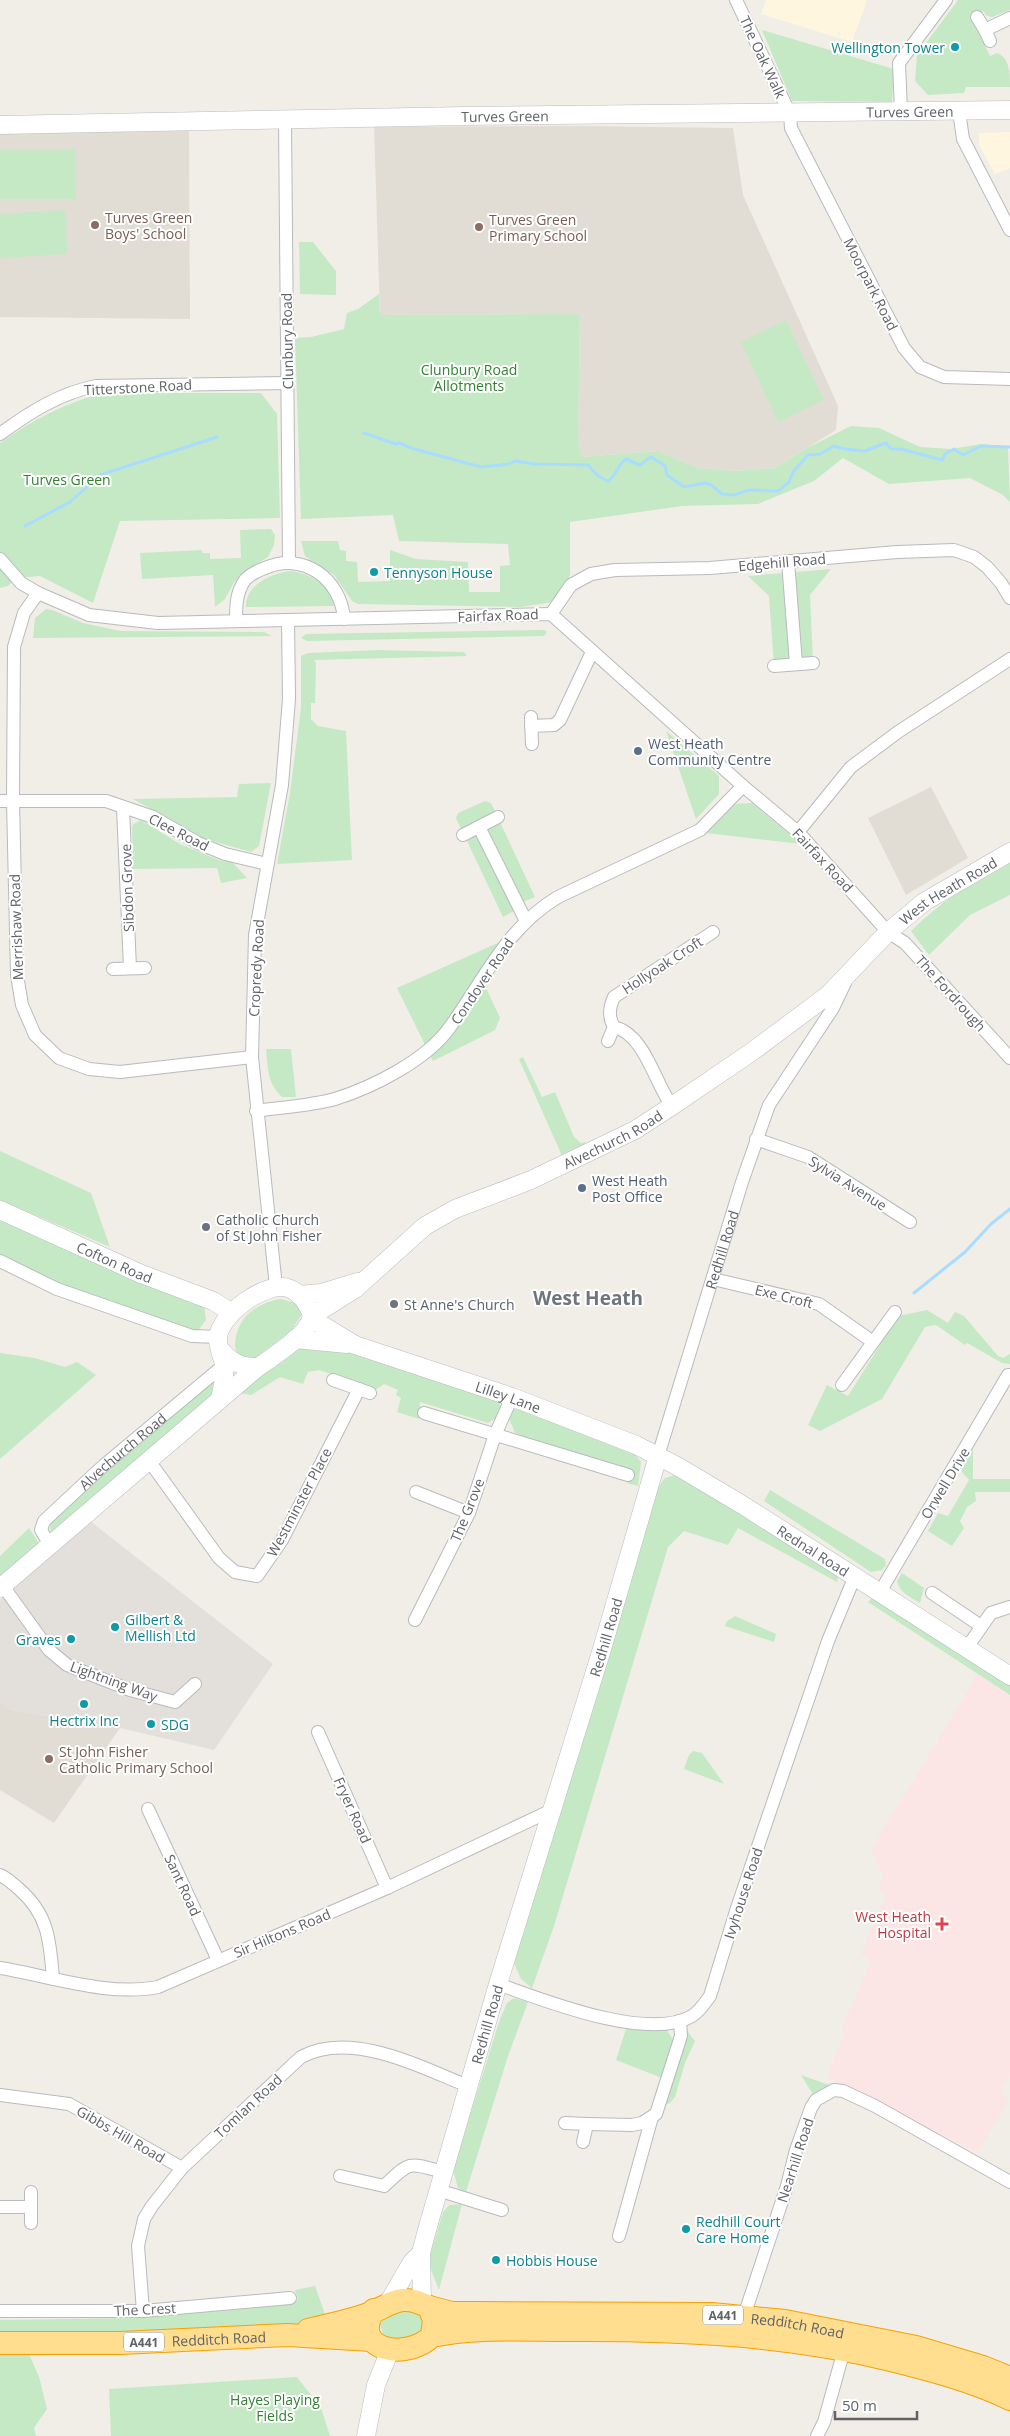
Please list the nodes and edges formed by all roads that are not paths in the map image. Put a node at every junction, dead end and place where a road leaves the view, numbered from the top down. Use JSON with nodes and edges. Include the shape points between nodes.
{"nodes":[{"id":1,"x":736,"y":0,"type":"edge"},
{"id":2,"x":946,"y":0,"type":"edge"},
{"id":3,"x":978,"y":18,"type":"dead end"},
{"id":4,"x":1010,"y":18,"type":"edge"},
{"id":5,"x":1010,"y":110,"type":"edge"},
{"id":6,"x":901,"y":111,"type":"junction"},
{"id":7,"x":959,"y":111,"type":"junction"},
{"id":8,"x":790,"y":114,"type":"junction"},
{"id":9,"x":285,"y":121,"type":"junction"},
{"id":10,"x":0,"y":125,"type":"edge"},
{"id":11,"x":1010,"y":230,"type":"edge"},
{"id":12,"x":1010,"y":379,"type":"edge"},
{"id":13,"x":288,"y":383,"type":"junction"},
{"id":14,"x":0,"y":434,"type":"edge"},
{"id":15,"x":0,"y":559,"type":"edge"},
{"id":16,"x":289,"y":562,"type":"junction"},
{"id":17,"x":788,"y":562,"type":"junction"},
{"id":18,"x":38,"y":593,"type":"junction"},
{"id":19,"x":1010,"y":598,"type":"edge"},
{"id":20,"x":551,"y":614,"type":"junction"},
{"id":21,"x":344,"y":619,"type":"junction"},
{"id":22,"x":288,"y":620,"type":"junction"},
{"id":23,"x":236,"y":621,"type":"junction"},
{"id":24,"x":592,"y":652,"type":"junction"},
{"id":25,"x":1010,"y":659,"type":"edge"},
{"id":26,"x":813,"y":663,"type":"dead end"},
{"id":27,"x":796,"y":664,"type":"junction"},
{"id":28,"x":774,"y":666,"type":"dead end"},
{"id":29,"x":532,"y":744,"type":"dead end"},
{"id":30,"x":743,"y":786,"type":"junction"},
{"id":31,"x":6,"y":801,"type":"edge"},
{"id":32,"x":123,"y":808,"type":"junction"},
{"id":33,"x":498,"y":817,"type":"dead end"},
{"id":34,"x":479,"y":827,"type":"junction"},
{"id":35,"x":798,"y":832,"type":"junction"},
{"id":36,"x":463,"y":835,"type":"dead end"},
{"id":37,"x":1010,"y":852,"type":"edge"},
{"id":38,"x":267,"y":864,"type":"junction"},
{"id":39,"x":526,"y":920,"type":"junction"},
{"id":40,"x":713,"y":932,"type":"dead end"},
{"id":41,"x":888,"y":932,"type":"junction"},
{"id":42,"x":130,"y":968,"type":"junction"},
{"id":43,"x":145,"y":968,"type":"dead end"},
{"id":44,"x":113,"y":969,"type":"dead end"},
{"id":45,"x":849,"y":975,"type":"junction"},
{"id":46,"x":800,"y":1017,"type":"junction"},
{"id":47,"x":614,"y":1027,"type":"junction"},
{"id":48,"x":814,"y":1033,"type":"junction"},
{"id":49,"x":608,"y":1041,"type":"dead end"},
{"id":50,"x":252,"y":1057,"type":"junction"},
{"id":51,"x":1010,"y":1058,"type":"edge"},
{"id":52,"x":672,"y":1106,"type":"junction"},
{"id":53,"x":256,"y":1111,"type":"junction"},
{"id":54,"x":756,"y":1139,"type":"junction"},
{"id":55,"x":0,"y":1210,"type":"edge"},
{"id":56,"x":910,"y":1222,"type":"dead end"},
{"id":57,"x":0,"y":1262,"type":"edge"},
{"id":58,"x":364,"y":1280,"type":"junction"},
{"id":59,"x":713,"y":1280,"type":"junction"},
{"id":60,"x":276,"y":1287,"type":"junction"},
{"id":61,"x":299,"y":1294,"type":"junction"},
{"id":62,"x":231,"y":1312,"type":"junction"},
{"id":63,"x":895,"y":1312,"type":"dead end"},
{"id":64,"x":316,"y":1321,"type":"junction"},
{"id":65,"x":295,"y":1339,"type":"junction"},
{"id":66,"x":874,"y":1342,"type":"junction"},
{"id":67,"x":356,"y":1344,"type":"junction"},
{"id":68,"x":221,"y":1351,"type":"junction"},
{"id":69,"x":258,"y":1367,"type":"junction"},
{"id":70,"x":1010,"y":1376,"type":"edge"},
{"id":71,"x":333,"y":1380,"type":"dead end"},
{"id":72,"x":842,"y":1385,"type":"dead end"},
{"id":73,"x":512,"y":1397,"type":"junction"},
{"id":74,"x":220,"y":1398,"type":"junction"},
{"id":75,"x":424,"y":1412,"type":"dead end"},
{"id":76,"x":495,"y":1435,"type":"junction"},
{"id":77,"x":658,"y":1456,"type":"junction"},
{"id":78,"x":150,"y":1462,"type":"junction"},
{"id":79,"x":628,"y":1475,"type":"dead end"},
{"id":80,"x":416,"y":1492,"type":"dead end"},
{"id":81,"x":469,"y":1513,"type":"junction"},
{"id":82,"x":50,"y":1545,"type":"junction"},
{"id":83,"x":855,"y":1576,"type":"junction"},
{"id":84,"x":2,"y":1587,"type":"edge"},
{"id":85,"x":880,"y":1592,"type":"junction"},
{"id":86,"x":932,"y":1593,"type":"dead end"},
{"id":87,"x":1010,"y":1607,"type":"edge"},
{"id":88,"x":415,"y":1620,"type":"dead end"},
{"id":89,"x":981,"y":1626,"type":"junction"},
{"id":90,"x":966,"y":1649,"type":"junction"},
{"id":91,"x":1010,"y":1676,"type":"edge"},
{"id":92,"x":195,"y":1684,"type":"dead end"},
{"id":93,"x":318,"y":1732,"type":"dead end"},
{"id":94,"x":148,"y":1809,"type":"dead end"},
{"id":95,"x":550,"y":1810,"type":"junction"},
{"id":96,"x":0,"y":1875,"type":"edge"},
{"id":97,"x":387,"y":1888,"type":"junction"},
{"id":98,"x":218,"y":1960,"type":"junction"},
{"id":99,"x":0,"y":1968,"type":"edge"},
{"id":100,"x":53,"y":1979,"type":"junction"},
{"id":101,"x":498,"y":1984,"type":"junction"},
{"id":102,"x":680,"y":2021,"type":"junction"},
{"id":103,"x":468,"y":2086,"type":"junction"},
{"id":104,"x":0,"y":2095,"type":"edge"},
{"id":105,"x":652,"y":2117,"type":"junction"},
{"id":106,"x":565,"y":2123,"type":"dead end"},
{"id":107,"x":587,"y":2124,"type":"junction"},
{"id":108,"x":583,"y":2142,"type":"dead end"},
{"id":109,"x":182,"y":2168,"type":"junction"},
{"id":110,"x":443,"y":2172,"type":"junction"},
{"id":111,"x":340,"y":2176,"type":"dead end"},
{"id":112,"x":1010,"y":2182,"type":"edge"},
{"id":113,"x":438,"y":2190,"type":"junction"},
{"id":114,"x":31,"y":2192,"type":"dead end"},
{"id":115,"x":0,"y":2207,"type":"edge"},
{"id":116,"x":31,"y":2207,"type":"junction"},
{"id":117,"x":502,"y":2210,"type":"dead end"},
{"id":118,"x":31,"y":2224,"type":"dead end"},
{"id":119,"x":618,"y":2236,"type":"dead end"},
{"id":120,"x":421,"y":2253,"type":"junction"},
{"id":121,"x":290,"y":2298,"type":"dead end"},
{"id":122,"x":381,"y":2306,"type":"junction"},
{"id":123,"x":426,"y":2306,"type":"junction"},
{"id":124,"x":0,"y":2311,"type":"edge"},
{"id":125,"x":143,"y":2311,"type":"junction"},
{"id":126,"x":744,"y":2316,"type":"junction"},
{"id":127,"x":287,"y":2335,"type":"junction"},
{"id":128,"x":432,"y":2336,"type":"junction"},
{"id":129,"x":0,"y":2343,"type":"edge"},
{"id":130,"x":381,"y":2345,"type":"junction"},
{"id":131,"x":844,"y":2350,"type":"junction"},
{"id":132,"x":1010,"y":2378,"type":"edge"},
{"id":133,"x":1010,"y":2399,"type":"edge"},
{"id":134,"x":366,"y":2436,"type":"edge"},
{"id":135,"x":817,"y":2436,"type":"edge"}],
"edges":[{"from":1,"to":8,"type":"street","name":"The Oak Walk"},
{"from":2,"to":6,"type":"street","via":[[899,63]]},
{"from":3,"to":4,"type":"street","via":[[988,35]]},
{"from":5,"to":7,"type":"street","name":"Turves Green"},
{"from":6,"to":7,"type":"street","name":"Turves Green"},
{"from":6,"to":8,"type":"street","name":"Turves Green"},
{"from":7,"to":11,"type":"street","via":[[963,139]]},
{"from":8,"to":9,"type":"street","name":"Turves Green","via":[[465,116]]},
{"from":8,"to":12,"type":"street","name":"Moorpark Road","via":[[791,128],[909,354],[920,367],[944,378]]},
{"from":9,"to":10,"type":"street","name":"Turves Green"},
{"from":9,"to":13,"type":"street","name":"Clunbury Road"},
{"from":13,"to":14,"type":"street","name":"Titterstone Road","via":[[96,386],[72,390],[49,401]]},
{"from":13,"to":16,"type":"street","name":"Clunbury Road"},
{"from":15,"to":18,"type":"street","name":"Fairfax Road","via":[[22,583]]},
{"from":16,"to":21,"type":"street","via":[[301,563],[320,572],[334,588],[343,606]]},
{"from":16,"to":23,"type":"street","via":[[268,566],[246,580],[236,600]]},
{"from":17,"to":19,"type":"street","name":"Edgehill Road","via":[[954,550],[974,557],[987,567]]},
{"from":17,"to":20,"type":"street","name":"Edgehill Road","via":[[615,570],[591,574],[571,585]]},
{"from":17,"to":27,"type":"street"},
{"from":18,"to":23,"type":"street","name":"Fairfax Road","via":[[89,615],[158,623]]},
{"from":18,"to":31,"type":"street","name":"Merrishaw Road","via":[[24,613],[14,647]]},
{"from":20,"to":21,"type":"street","name":"Fairfax Road"},
{"from":20,"to":24,"type":"street","name":"Fairfax Road"},
{"from":21,"to":22,"type":"street","name":"Fairfax Road"},
{"from":22,"to":23,"type":"street","name":"Fairfax Road"},
{"from":22,"to":38,"type":"street","name":"Cropredy Road","via":[[289,700],[282,785]]},
{"from":24,"to":29,"type":"street","via":[[560,720],[554,725],[531,721]]},
{"from":24,"to":30,"type":"street","name":"Fairfax Road"},
{"from":25,"to":35,"type":"street","via":[[898,732],[851,767]]},
{"from":26,"to":27,"type":"street"},
{"from":27,"to":28,"type":"street"},
{"from":30,"to":35,"type":"street","name":"Fairfax Road"},
{"from":30,"to":39,"type":"street","name":"Condover Road","via":[[700,830],[558,897]]},
{"from":31,"to":32,"type":"street","name":"Clee Road","via":[[106,801]]},
{"from":31,"to":50,"type":"street","name":"Merrishaw Road","via":[[17,975],[22,1005],[35,1035],[59,1058],[89,1069],[120,1072]]},
{"from":32,"to":38,"type":"street","name":"Clee Road","via":[[153,816],[198,844]]},
{"from":32,"to":42,"type":"street","name":"Sibdon Grove"},
{"from":33,"to":34,"type":"street"},
{"from":34,"to":36,"type":"street"},
{"from":34,"to":39,"type":"street"},
{"from":35,"to":41,"type":"street","name":"Fairfax Road"},
{"from":37,"to":41,"type":"street","name":"West Heath Road","via":[[924,902]]},
{"from":38,"to":50,"type":"street","name":"Cropredy Road","via":[[255,935]]},
{"from":39,"to":53,"type":"street","name":"Condover Road","via":[[486,970],[449,1029],[398,1072],[334,1099]]},
{"from":40,"to":47,"type":"street","name":"Hollyoak Croft","via":[[614,997],[609,1013]]},
{"from":41,"to":45,"type":"street","name":"Redhill Road"},
{"from":41,"to":51,"type":"street","name":"The Fordrough","via":[[905,943]]},
{"from":42,"to":43,"type":"street"},
{"from":42,"to":44,"type":"street"},
{"from":45,"to":46,"type":"street","name":"Alvechurch Road"},
{"from":45,"to":48,"type":"street","name":"Redhill Road"},
{"from":46,"to":48,"type":"street"},
{"from":46,"to":52,"type":"street","name":"Alvechurch Road"},
{"from":47,"to":49,"type":"street","name":"Hollyoak Croft"},
{"from":47,"to":52,"type":"street","via":[[629,1034],[652,1067],[658,1085]]},
{"from":48,"to":54,"type":"street","name":"Redhill Road","via":[[769,1106]]},
{"from":50,"to":53,"type":"street","name":"Cropredy Road"},
{"from":52,"to":58,"type":"street","name":"Alvechurch Road","via":[[636,1130],[455,1209],[425,1226]]},
{"from":53,"to":60,"type":"street","name":"Cropredy Road"},
{"from":54,"to":56,"type":"street","name":"Sylvia Avenue","via":[[808,1157]]},
{"from":54,"to":59,"type":"street","name":"Redhill Road"},
{"from":55,"to":62,"type":"street","name":"Cofton Road","via":[[140,1273],[213,1301]]},
{"from":57,"to":68,"type":"street","via":[[57,1289],[192,1336]]},
{"from":58,"to":61,"type":"street","name":"Alvechurch Road"},
{"from":58,"to":64,"type":"street","name":"Alvechurch Road"},
{"from":59,"to":66,"type":"street","name":"Exe Croft","via":[[819,1304]]},
{"from":59,"to":77,"type":"street","name":"Redhill Road"},
{"from":60,"to":61,"type":"street"},
{"from":60,"to":62,"type":"street"},
{"from":61,"to":64,"type":"street"},
{"from":62,"to":68,"type":"street"},
{"from":63,"to":66,"type":"street"},
{"from":64,"to":65,"type":"street","name":"Alvechurch Road"},
{"from":64,"to":67,"type":"street","name":"Lilley Lane"},
{"from":65,"to":67,"type":"street","name":"Lilley Lane"},
{"from":65,"to":69,"type":"street","name":"Alvechurch Road"},
{"from":66,"to":72,"type":"street"},
{"from":67,"to":73,"type":"street","name":"Lilley Lane"},
{"from":68,"to":69,"type":"street","via":[[236,1364]]},
{"from":68,"to":74,"type":"street"},
{"from":68,"to":82,"type":"street","name":"Alvechurch Road","via":[[44,1522],[40,1530]]},
{"from":69,"to":74,"type":"street","name":"Alvechurch Road"},
{"from":70,"to":85,"type":"street","name":"Orwell Drive"},
{"from":71,"to":78,"type":"street","name":"Westminster Place","via":[[365,1391],[282,1540],[256,1576],[236,1572],[219,1558]]},
{"from":73,"to":76,"type":"street","name":"The Grove"},
{"from":73,"to":77,"type":"street","name":"Lilley Lane"},
{"from":74,"to":78,"type":"street","name":"Alvechurch Road"},
{"from":75,"to":76,"type":"street"},
{"from":76,"to":79,"type":"street"},
{"from":76,"to":81,"type":"street","name":"The Grove"},
{"from":77,"to":83,"type":"street","name":"Rednal Road"},
{"from":77,"to":95,"type":"street","name":"Redhill Road","via":[[602,1649]]},
{"from":78,"to":82,"type":"street","name":"Alvechurch Road"},
{"from":80,"to":81,"type":"street"},
{"from":81,"to":88,"type":"street","name":"The Grove"},
{"from":82,"to":84,"type":"street","name":"Alvechurch Road"},
{"from":83,"to":85,"type":"street","name":"Rednal Road"},
{"from":83,"to":102,"type":"street","name":"Ivyhouse Road","via":[[825,1650],[710,1996],[692,2016]]},
{"from":84,"to":92,"type":"street","name":"Lightning Way","via":[[49,1650],[66,1665],[130,1690],[175,1702]]},
{"from":85,"to":90,"type":"street","name":"Rednal Road"},
{"from":86,"to":89,"type":"street"},
{"from":87,"to":89,"type":"street","via":[[991,1613]]},
{"from":89,"to":90,"type":"street"},
{"from":90,"to":91,"type":"street","name":"Rednal Road"},
{"from":93,"to":97,"type":"street","name":"Fryer Road"},
{"from":94,"to":98,"type":"street","name":"Sant Road"},
{"from":95,"to":97,"type":"street","name":"Sir Hiltons Road"},
{"from":95,"to":101,"type":"street","name":"Redhill Road"},
{"from":96,"to":100,"type":"street","via":[[28,1897],[44,1919],[50,1940]]},
{"from":97,"to":98,"type":"street","name":"Sir Hiltons Road"},
{"from":98,"to":100,"type":"street","name":"Sir Hiltons Road","via":[[145,1990]]},
{"from":99,"to":100,"type":"street","name":"Sir Hiltons Road"},
{"from":101,"to":102,"type":"street","name":"Ivyhouse Road","via":[[605,2019],[653,2024]]},
{"from":101,"to":103,"type":"street","name":"Redhill Road"},
{"from":102,"to":105,"type":"street","via":[[681,2036],[659,2107]]},
{"from":103,"to":109,"type":"street","name":"Tomlan Road","via":[[384,2054],[354,2048],[323,2048],[291,2066]]},
{"from":103,"to":110,"type":"street","name":"Redhill Road"},
{"from":104,"to":109,"type":"street","name":"Gibbs Hill Road","via":[[69,2104]]},
{"from":105,"to":107,"type":"street","via":[[632,2125]]},
{"from":105,"to":119,"type":"street"},
{"from":106,"to":107,"type":"street"},
{"from":107,"to":108,"type":"street"},
{"from":109,"to":125,"type":"street","name":"Tomlan Road","via":[[152,2206],[140,2233]]},
{"from":110,"to":111,"type":"street","via":[[417,2165],[402,2167],[384,2186],[353,2184]]},
{"from":110,"to":113,"type":"street","name":"Redhill Road"},
{"from":112,"to":126,"type":"street","name":"Nearhill Road","via":[[875,2106],[834,2090],[816,2100],[811,2108]]},
{"from":113,"to":117,"type":"street"},
{"from":113,"to":120,"type":"street","name":"Redhill Road"},
{"from":114,"to":116,"type":"street"},
{"from":115,"to":116,"type":"street"},
{"from":116,"to":118,"type":"street"},
{"from":120,"to":122,"type":"street","name":"Redhill Road"},
{"from":120,"to":123,"type":"street","name":"Redhill Road"},
{"from":121,"to":125,"type":"street","name":"The Crest"},
{"from":122,"to":123,"type":"highway","number":"A441","via":[[406,2300]]},
{"from":122,"to":127,"type":"highway","name":"Redditch Road","number":"A441","via":[[368,2314]]},
{"from":122,"to":130,"type":"highway","via":[[368,2328]]},
{"from":123,"to":126,"type":"highway","name":"Redditch Road","number":"A441","via":[[452,2313]]},
{"from":123,"to":128,"type":"highway","via":[[434,2320]]},
{"from":124,"to":125,"type":"street","name":"The Crest"},
{"from":126,"to":132,"type":"highway","name":"Redditch Road","number":"A441","via":[[916,2347]]},
{"from":127,"to":129,"type":"highway","name":"Redditch Road","number":"A441","via":[[121,2343]]},
{"from":127,"to":130,"type":"highway","name":"Redditch Road","number":"A441"},
{"from":128,"to":130,"type":"highway","number":"A441","via":[[409,2350]]},
{"from":128,"to":131,"type":"highway","name":"Redditch Road","via":[[472,2332],[644,2329],[781,2339]]},
{"from":130,"to":134,"type":"street"},
{"from":131,"to":133,"type":"highway","name":"Redditch Road","via":[[922,2368]]},
{"from":131,"to":135,"type":"street"}]}
